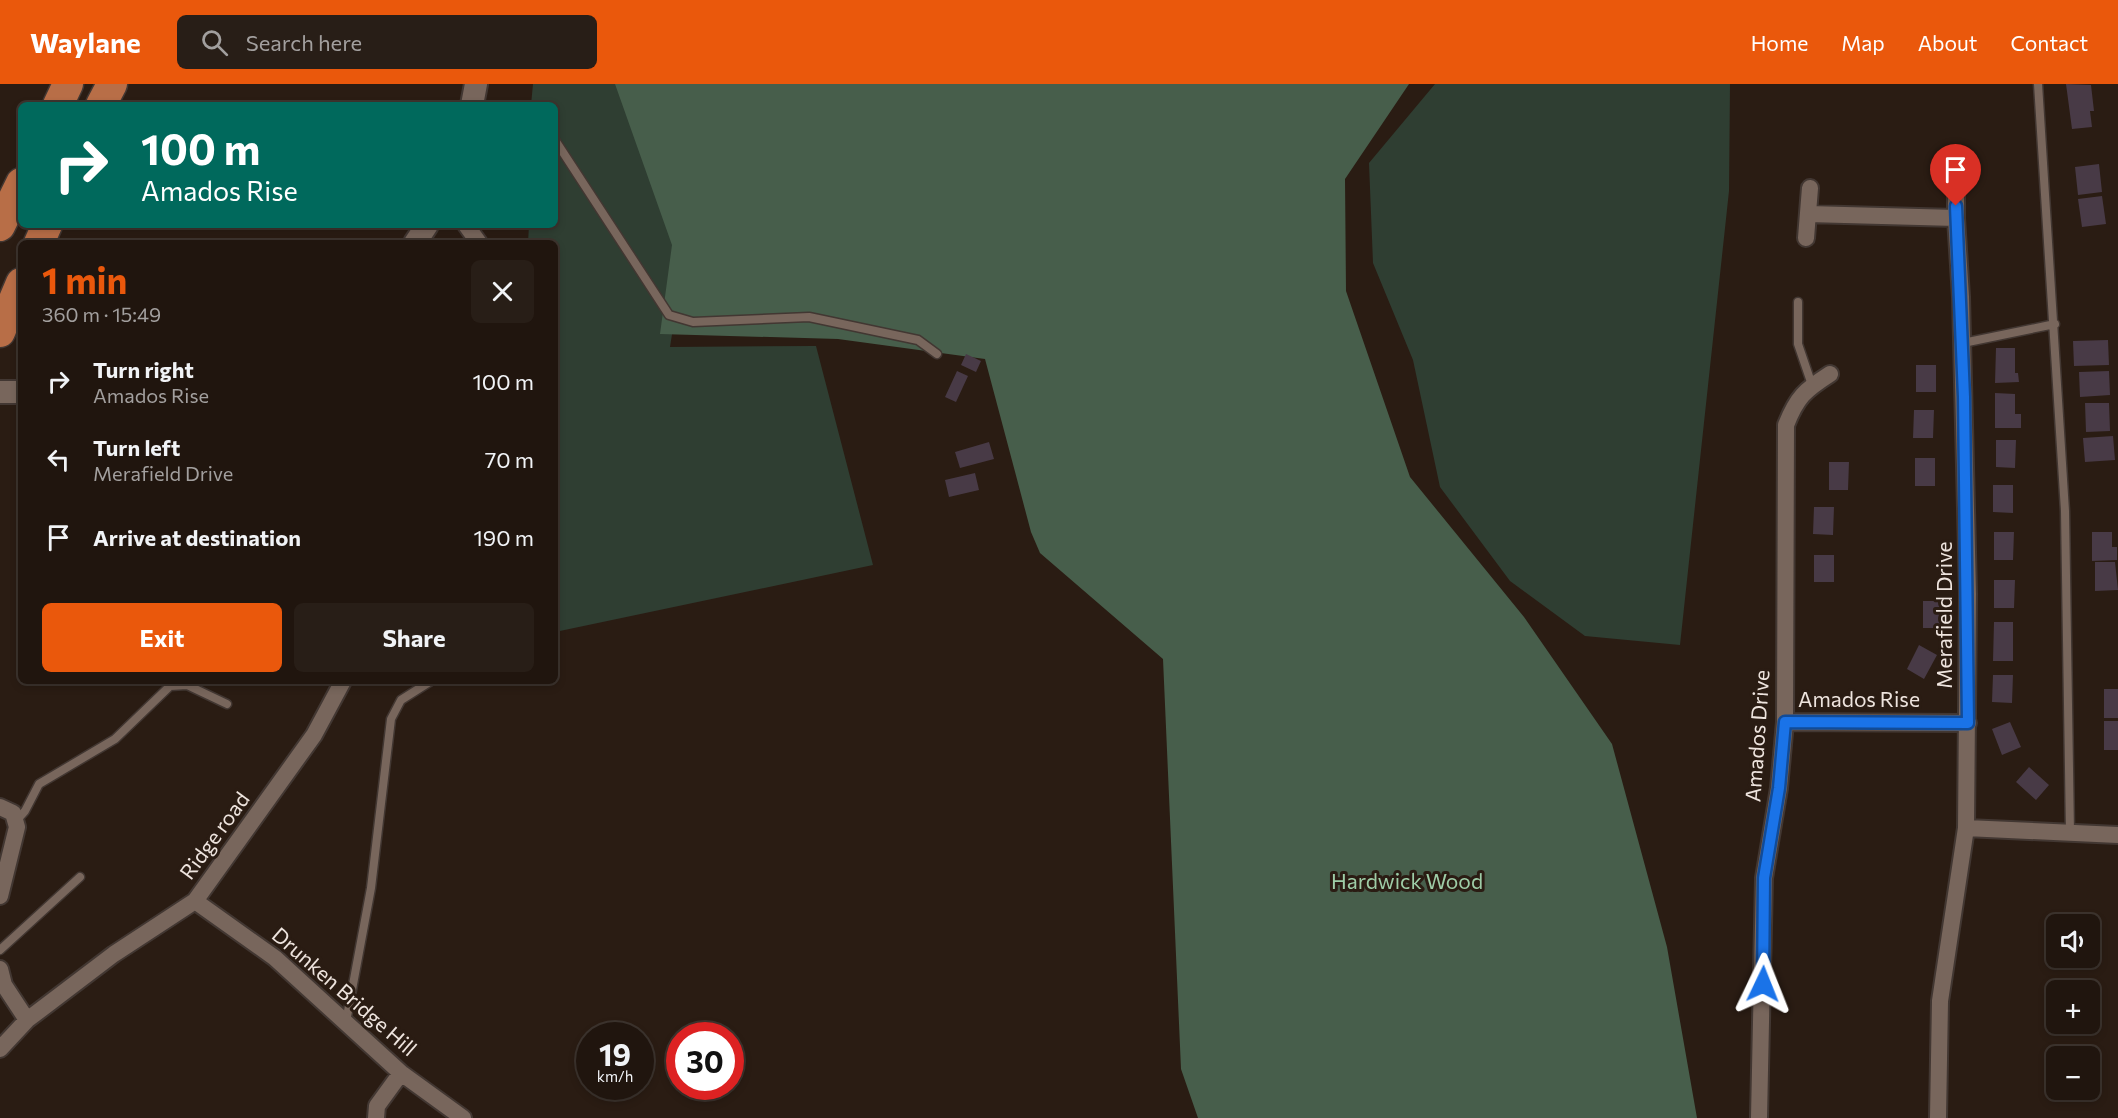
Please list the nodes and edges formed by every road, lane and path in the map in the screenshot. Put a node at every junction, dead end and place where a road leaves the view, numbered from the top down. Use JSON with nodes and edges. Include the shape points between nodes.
{"nodes":[{"id":1,"x":68,"y":84,"type":"edge"},
{"id":2,"x":112,"y":84,"type":"edge"},
{"id":3,"x":476,"y":84,"type":"edge"},
{"id":4,"x":2038,"y":84,"type":"edge"},
{"id":5,"x":59,"y":102,"type":"edge"},
{"id":6,"x":103,"y":102,"type":"edge"},
{"id":7,"x":473,"y":102,"type":"edge"},
{"id":8,"x":558,"y":145,"type":"edge"},
{"id":9,"x":1810,"y":188,"type":"dead end"},
{"id":10,"x":18,"y":189,"type":"edge"},
{"id":11,"x":1956,"y":194,"type":"dead end"},
{"id":12,"x":1808,"y":214,"type":"junction"},
{"id":13,"x":1956,"y":218,"type":"junction"},
{"id":14,"x":0,"y":226,"type":"edge"},
{"id":15,"x":1806,"y":238,"type":"dead end"},
{"id":16,"x":18,"y":290,"type":"edge"},
{"id":17,"x":1798,"y":302,"type":"dead end"},
{"id":18,"x":2055,"y":324,"type":"junction"},
{"id":19,"x":0,"y":332,"type":"edge"},
{"id":20,"x":1963,"y":343,"type":"junction"},
{"id":21,"x":937,"y":354,"type":"dead end"},
{"id":22,"x":1830,"y":374,"type":"dead end"},
{"id":23,"x":1812,"y":386,"type":"junction"},
{"id":24,"x":0,"y":392,"type":"edge"},
{"id":25,"x":18,"y":392,"type":"edge"},
{"id":26,"x":341,"y":684,"type":"edge"},
{"id":27,"x":426,"y":684,"type":"edge"},
{"id":28,"x":227,"y":704,"type":"dead end"},
{"id":29,"x":1785,"y":722,"type":"junction"},
{"id":30,"x":1968,"y":723,"type":"junction"},
{"id":31,"x":0,"y":807,"type":"edge"},
{"id":32,"x":15,"y":821,"type":"junction"},
{"id":33,"x":1966,"y":828,"type":"junction"},
{"id":34,"x":2070,"y":833,"type":"junction"},
{"id":35,"x":2118,"y":835,"type":"edge"},
{"id":36,"x":80,"y":877,"type":"dead end"},
{"id":37,"x":0,"y":896,"type":"edge"},
{"id":38,"x":195,"y":901,"type":"junction"},
{"id":39,"x":0,"y":950,"type":"edge"},
{"id":40,"x":0,"y":969,"type":"edge"},
{"id":41,"x":27,"y":1020,"type":"junction"},
{"id":42,"x":345,"y":1022,"type":"junction"},
{"id":43,"x":0,"y":1049,"type":"edge"},
{"id":44,"x":401,"y":1073,"type":"junction"},
{"id":45,"x":376,"y":1118,"type":"edge"},
{"id":46,"x":463,"y":1118,"type":"edge"},
{"id":47,"x":1760,"y":1118,"type":"edge"},
{"id":48,"x":1938,"y":1118,"type":"edge"}],
"edges":[{"from":1,"to":5,"type":"highway"},
{"from":2,"to":6,"type":"highway"},
{"from":3,"to":7,"type":"street"},
{"from":4,"to":18,"type":"lane"},
{"from":8,"to":21,"type":"lane","via":[[669,315],[693,322],[809,317],[918,340]]},
{"from":9,"to":12,"type":"street"},
{"from":10,"to":14,"type":"highway"},
{"from":11,"to":13,"type":"street","name":"Merafield Drive"},
{"from":12,"to":13,"type":"street"},
{"from":12,"to":15,"type":"street"},
{"from":13,"to":20,"type":"street","name":"Merafield Drive"},
{"from":16,"to":19,"type":"highway"},
{"from":17,"to":23,"type":"lane","via":[[1798,344]]},
{"from":18,"to":20,"type":"lane"},
{"from":18,"to":34,"type":"lane","via":[[2065,511]]},
{"from":20,"to":30,"type":"street","name":"Merafield Drive"},
{"from":22,"to":23,"type":"street","name":"Amados Drive"},
{"from":23,"to":29,"type":"street","name":"Amados Drive","via":[[1795,401],[1786,425]]},
{"from":24,"to":25,"type":"street"},
{"from":26,"to":38,"type":"street","name":"Ridge road","via":[[314,735]]},
{"from":27,"to":42,"type":"lane","via":[[401,700],[391,719],[371,888]]},
{"from":28,"to":32,"type":"lane","via":[[187,685],[170,686],[115,739],[39,784]]},
{"from":29,"to":30,"type":"street","name":"Amados Rise"},
{"from":29,"to":47,"type":"street","name":"Amados Drive","via":[[1764,878]]},
{"from":30,"to":33,"type":"street","name":"Merafield Drive"},
{"from":31,"to":32,"type":"street","via":[[13,813]]},
{"from":32,"to":37,"type":"street","via":[[15,843]]},
{"from":33,"to":34,"type":"street"},
{"from":33,"to":48,"type":"street","name":"Merafield Drive","via":[[1940,1001]]},
{"from":34,"to":35,"type":"street"},
{"from":36,"to":39,"type":"lane"},
{"from":38,"to":41,"type":"street","name":"Ridge road","via":[[114,954]]},
{"from":38,"to":42,"type":"street","name":"Drunken Bridge Hill","via":[[274,958]]},
{"from":40,"to":41,"type":"street","via":[[4,985]]},
{"from":41,"to":43,"type":"street","name":"Ridge road"},
{"from":42,"to":44,"type":"street","name":"Drunken Bridge Hill"},
{"from":44,"to":45,"type":"street","via":[[377,1106]]},
{"from":44,"to":46,"type":"street","name":"Drunken Bridge Hill"}]}
